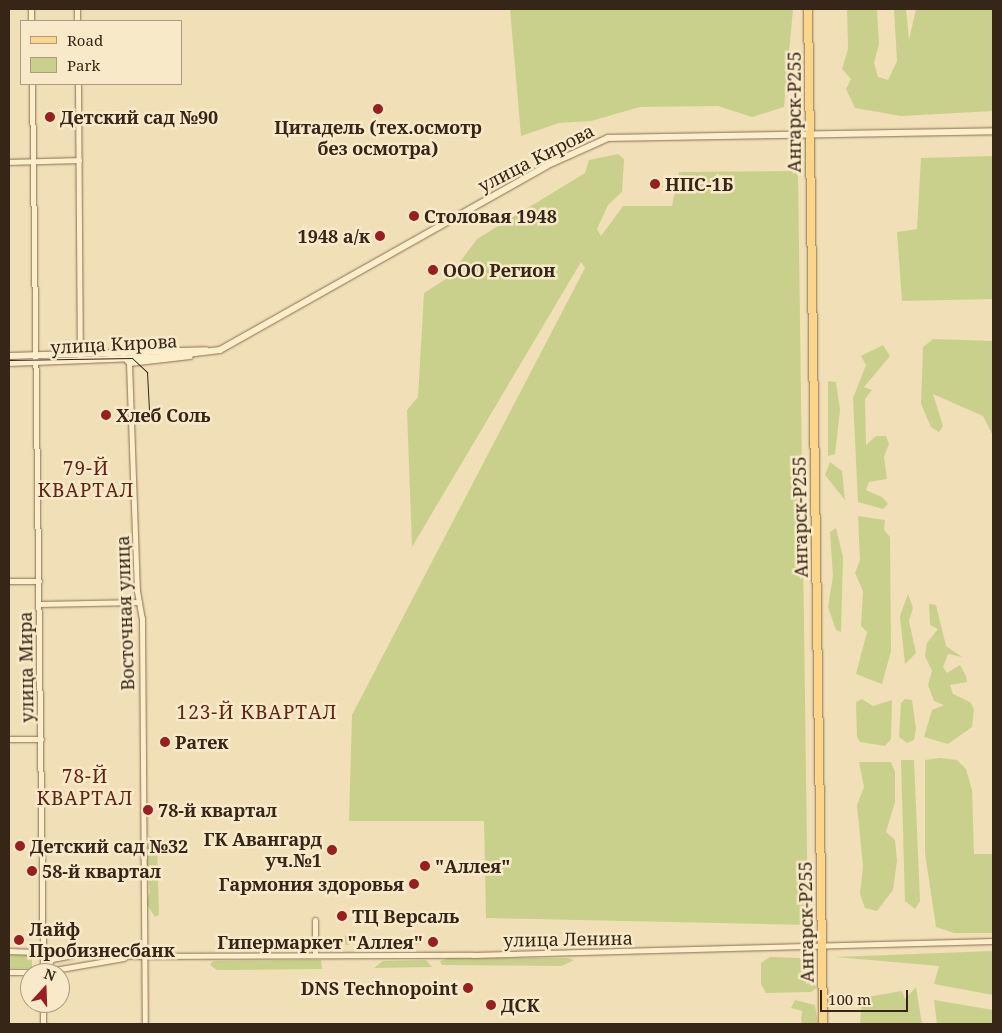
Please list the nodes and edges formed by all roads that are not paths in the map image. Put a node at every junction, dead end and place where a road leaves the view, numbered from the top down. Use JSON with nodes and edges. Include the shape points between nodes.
{"nodes":[{"id":1,"x":808,"y":9,"type":"edge"},
{"id":2,"x":32,"y":85,"type":"edge"},
{"id":3,"x":78,"y":85,"type":"edge"},
{"id":4,"x":993,"y":131,"type":"edge"},
{"id":5,"x":809,"y":134,"type":"junction"},
{"id":6,"x":79,"y":160,"type":"junction"},
{"id":7,"x":9,"y":162,"type":"edge"},
{"id":8,"x":33,"y":162,"type":"junction"},
{"id":9,"x":220,"y":350,"type":"junction"},
{"id":10,"x":96,"y":354,"type":"junction"},
{"id":11,"x":38,"y":355,"type":"junction"},
{"id":12,"x":68,"y":355,"type":"junction"},
{"id":13,"x":9,"y":356,"type":"edge"},
{"id":14,"x":80,"y":358,"type":"junction"},
{"id":15,"x":125,"y":358,"type":"junction"},
{"id":16,"x":102,"y":360,"type":"junction"},
{"id":17,"x":38,"y":362,"type":"junction"},
{"id":18,"x":63,"y":362,"type":"junction"},
{"id":19,"x":9,"y":363,"type":"edge"},
{"id":20,"x":9,"y":581,"type":"edge"},
{"id":21,"x":39,"y":581,"type":"junction"},
{"id":22,"x":138,"y":602,"type":"junction"},
{"id":23,"x":39,"y":604,"type":"junction"},
{"id":24,"x":9,"y":739,"type":"edge"},
{"id":25,"x":40,"y":739,"type":"junction"},
{"id":26,"x":315,"y":920,"type":"dead end"},
{"id":27,"x":993,"y":941,"type":"edge"},
{"id":28,"x":821,"y":949,"type":"junction"},
{"id":29,"x":9,"y":951,"type":"edge"},
{"id":30,"x":41,"y":951,"type":"junction"},
{"id":31,"x":91,"y":954,"type":"junction"},
{"id":32,"x":315,"y":955,"type":"junction"},
{"id":33,"x":142,"y":956,"type":"junction"},
{"id":34,"x":42,"y":963,"type":"edge"},
{"id":35,"x":49,"y":963,"type":"edge"},
{"id":36,"x":70,"y":968,"type":"edge"},
{"id":37,"x":145,"y":1024,"type":"edge"},
{"id":38,"x":823,"y":1024,"type":"edge"}],
"edges":[{"from":1,"to":5,"type":"main road","name":"Ангарск-Р255"},
{"from":2,"to":8,"type":"street","name":"улица Мира"},
{"from":3,"to":6,"type":"street"},
{"from":4,"to":5,"type":"street","name":"улица Кирова"},
{"from":5,"to":9,"type":"street","name":"улица Кирова","via":[[608,138],[546,166]]},
{"from":5,"to":28,"type":"main road","name":"Ангарск-Р255"},
{"from":6,"to":8,"type":"street"},
{"from":6,"to":14,"type":"street"},
{"from":7,"to":8,"type":"street"},
{"from":8,"to":11,"type":"street","name":"улица Мира"},
{"from":9,"to":15,"type":"street","name":"улица Кирова"},
{"from":9,"to":15,"type":"street","name":"улица Кирова","via":[[194,355]]},
{"from":10,"to":14,"type":"street","name":"улица Кирова"},
{"from":10,"to":15,"type":"street","name":"улица Кирова"},
{"from":10,"to":16,"type":"street"},
{"from":11,"to":12,"type":"street","name":"улица Кирова"},
{"from":11,"to":13,"type":"street","name":"улица Кирова"},
{"from":11,"to":17,"type":"street","name":"улица Мира"},
{"from":12,"to":14,"type":"street","name":"улица Кирова"},
{"from":12,"to":18,"type":"street"},
{"from":14,"to":16,"type":"street","name":"улица Кирова"},
{"from":14,"to":18,"type":"street","name":"улица Кирова"},
{"from":15,"to":16,"type":"street","name":"улица Кирова"},
{"from":15,"to":22,"type":"street","name":"Восточная улица"},
{"from":17,"to":18,"type":"street","name":"улица Кирова"},
{"from":17,"to":19,"type":"street","name":"улица Кирова"},
{"from":17,"to":21,"type":"street","name":"улица Мира"},
{"from":20,"to":21,"type":"street"},
{"from":21,"to":23,"type":"street","name":"улица Мира"},
{"from":22,"to":23,"type":"street"},
{"from":22,"to":33,"type":"street","name":"Восточная улица","via":[[142,618]]},
{"from":23,"to":25,"type":"street","name":"улица Мира"},
{"from":24,"to":25,"type":"street"},
{"from":25,"to":30,"type":"street","name":"улица Мира"},
{"from":26,"to":32,"type":"street"},
{"from":27,"to":28,"type":"street","name":"улица Ленина"},
{"from":28,"to":32,"type":"street","name":"улица Ленина"},
{"from":28,"to":38,"type":"main road","name":"Ангарск-Р255"},
{"from":29,"to":30,"type":"street","name":"улица Ленина"},
{"from":30,"to":31,"type":"street","name":"улица Ленина"},
{"from":30,"to":34,"type":"street","name":"улица Мира"},
{"from":31,"to":33,"type":"street","name":"улица Ленина"},
{"from":31,"to":35,"type":"street","via":[[52,959]]},
{"from":32,"to":33,"type":"street","name":"улица Ленина"},
{"from":33,"to":36,"type":"street","name":"улица Ленина"},
{"from":33,"to":37,"type":"street","name":"Восточная улица"}]}
